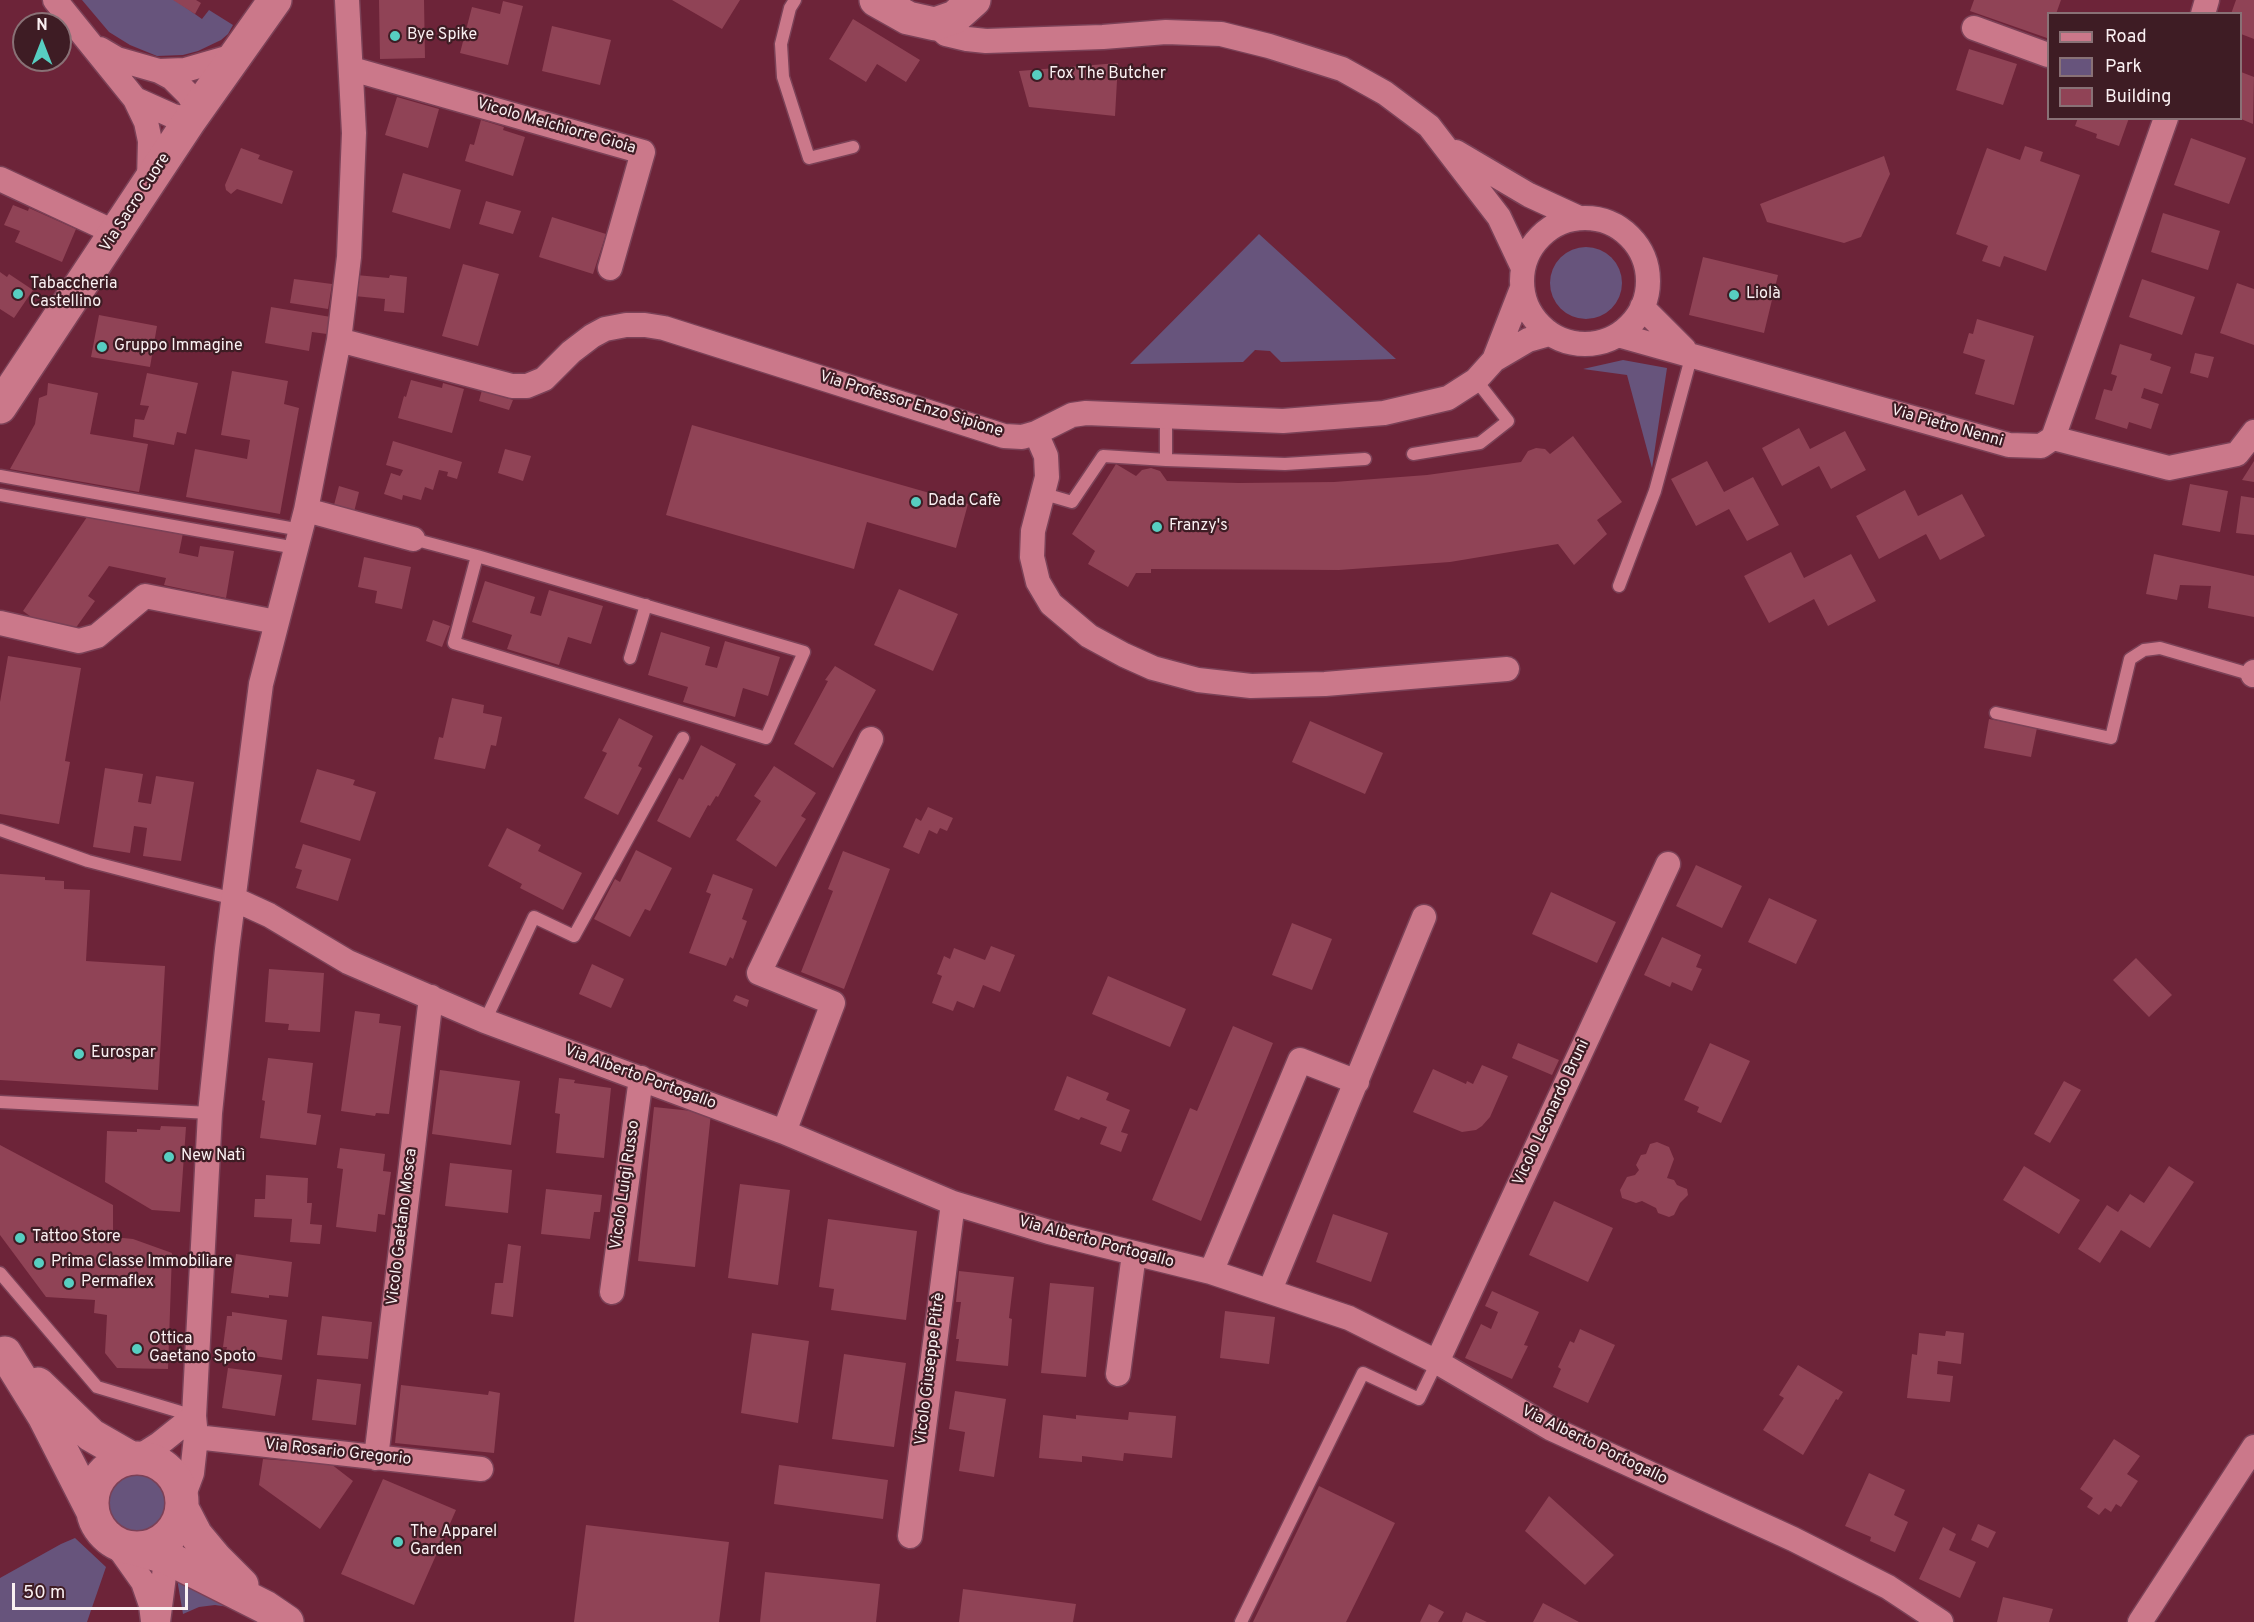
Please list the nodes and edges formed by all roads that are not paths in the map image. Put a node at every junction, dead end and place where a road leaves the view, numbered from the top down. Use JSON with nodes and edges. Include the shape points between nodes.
{"nodes":[{"id":1,"x":55,"y":0,"type":"edge"},
{"id":2,"x":275,"y":0,"type":"edge"},
{"id":3,"x":347,"y":0,"type":"edge"},
{"id":4,"x":795,"y":0,"type":"edge"},
{"id":5,"x":876,"y":0,"type":"edge"},
{"id":6,"x":951,"y":9,"type":"edge"},
{"id":7,"x":1974,"y":28,"type":"dead end"},
{"id":8,"x":92,"y":45,"type":"junction"},
{"id":9,"x":2047,"y":54,"type":"edge"},
{"id":10,"x":237,"y":55,"type":"junction"},
{"id":11,"x":352,"y":69,"type":"junction"},
{"id":12,"x":159,"y":71,"type":"junction"},
{"id":13,"x":135,"y":99,"type":"junction"},
{"id":14,"x":194,"y":114,"type":"junction"},
{"id":15,"x":2165,"y":120,"type":"edge"},
{"id":16,"x":1446,"y":146,"type":"junction"},
{"id":17,"x":853,"y":147,"type":"dead end"},
{"id":18,"x":0,"y":179,"type":"edge"},
{"id":19,"x":149,"y":182,"type":"junction"},
{"id":20,"x":1579,"y":219,"type":"junction"},
{"id":21,"x":116,"y":233,"type":"junction"},
{"id":22,"x":610,"y":268,"type":"dead end"},
{"id":23,"x":1522,"y":278,"type":"junction"},
{"id":24,"x":1642,"y":307,"type":"junction"},
{"id":25,"x":1549,"y":333,"type":"junction"},
{"id":26,"x":1618,"y":335,"type":"junction"},
{"id":27,"x":339,"y":340,"type":"junction"},
{"id":28,"x":1690,"y":354,"type":"junction"},
{"id":29,"x":1494,"y":360,"type":"junction"},
{"id":30,"x":1476,"y":380,"type":"junction"},
{"id":31,"x":0,"y":407,"type":"edge"},
{"id":32,"x":1166,"y":417,"type":"junction"},
{"id":33,"x":2254,"y":432,"type":"edge"},
{"id":34,"x":1036,"y":433,"type":"junction"},
{"id":35,"x":2053,"y":438,"type":"junction"},
{"id":36,"x":1413,"y":454,"type":"dead end"},
{"id":37,"x":1365,"y":459,"type":"dead end"},
{"id":38,"x":1166,"y":460,"type":"junction"},
{"id":39,"x":0,"y":476,"type":"edge"},
{"id":40,"x":1041,"y":493,"type":"junction"},
{"id":41,"x":0,"y":495,"type":"edge"},
{"id":42,"x":301,"y":529,"type":"junction"},
{"id":43,"x":413,"y":539,"type":"joint"},
{"id":44,"x":477,"y":556,"type":"junction"},
{"id":45,"x":1619,"y":586,"type":"dead end"},
{"id":46,"x":646,"y":605,"type":"junction"},
{"id":47,"x":276,"y":622,"type":"junction"},
{"id":48,"x":0,"y":623,"type":"edge"},
{"id":49,"x":630,"y":658,"type":"dead end"},
{"id":50,"x":1507,"y":669,"type":"dead end"},
{"id":51,"x":2254,"y":673,"type":"edge"},
{"id":52,"x":1996,"y":712,"type":"dead end"},
{"id":53,"x":682,"y":738,"type":"dead end"},
{"id":54,"x":871,"y":739,"type":"dead end"},
{"id":55,"x":0,"y":830,"type":"edge"},
{"id":56,"x":1668,"y":864,"type":"dead end"},
{"id":57,"x":234,"y":899,"type":"junction"},
{"id":58,"x":1424,"y":917,"type":"dead end"},
{"id":59,"x":431,"y":997,"type":"junction"},
{"id":60,"x":485,"y":1021,"type":"junction"},
{"id":61,"x":640,"y":1078,"type":"junction"},
{"id":62,"x":1357,"y":1082,"type":"junction"},
{"id":63,"x":0,"y":1102,"type":"edge"},
{"id":64,"x":210,"y":1113,"type":"junction"},
{"id":65,"x":784,"y":1132,"type":"junction"},
{"id":66,"x":953,"y":1203,"type":"junction"},
{"id":67,"x":1134,"y":1254,"type":"junction"},
{"id":68,"x":1211,"y":1272,"type":"junction"},
{"id":69,"x":0,"y":1273,"type":"edge"},
{"id":70,"x":1270,"y":1290,"type":"junction"},
{"id":71,"x":612,"y":1292,"type":"dead end"},
{"id":72,"x":3,"y":1350,"type":"edge"},
{"id":73,"x":1437,"y":1362,"type":"junction"},
{"id":74,"x":1118,"y":1374,"type":"dead end"},
{"id":75,"x":195,"y":1426,"type":"junction"},
{"id":76,"x":2254,"y":1447,"type":"edge"},
{"id":77,"x":134,"y":1458,"type":"junction"},
{"id":78,"x":376,"y":1458,"type":"junction"},
{"id":79,"x":481,"y":1469,"type":"dead end"},
{"id":80,"x":92,"y":1510,"type":"junction"},
{"id":81,"x":177,"y":1524,"type":"junction"},
{"id":82,"x":910,"y":1536,"type":"dead end"},
{"id":83,"x":123,"y":1545,"type":"junction"},
{"id":84,"x":276,"y":1615,"type":"edge"},
{"id":85,"x":156,"y":1622,"type":"edge"},
{"id":86,"x":1241,"y":1622,"type":"edge"},
{"id":87,"x":1941,"y":1622,"type":"edge"},
{"id":88,"x":2140,"y":1622,"type":"edge"}],
"edges":[{"from":1,"to":8,"type":"street"},
{"from":2,"to":10,"type":"main road","name":"Via Sacro Cuore"},
{"from":3,"to":11,"type":"street"},
{"from":4,"to":17,"type":"lane","via":[[781,44],[783,77],[809,158]]},
{"from":5,"to":6,"type":"main road","via":[[908,18]]},
{"from":6,"to":16,"type":"street","via":[[946,34],[967,39],[1166,32],[1221,34],[1269,46],[1342,69],[1385,93],[1429,126]]},
{"from":7,"to":9,"type":"street"},
{"from":8,"to":12,"type":"street","via":[[117,59]]},
{"from":8,"to":13,"type":"street"},
{"from":10,"to":12,"type":"street","via":[[184,70]]},
{"from":10,"to":14,"type":"main road","name":"Via Sacro Cuore"},
{"from":11,"to":22,"type":"street","name":"Vicolo Melchiorre Gioia","via":[[643,152]]},
{"from":11,"to":27,"type":"street","via":[[354,134],[349,257]]},
{"from":12,"to":14,"type":"street","via":[[188,94]]},
{"from":13,"to":14,"type":"street","via":[[164,113]]},
{"from":13,"to":19,"type":"street","via":[[150,141]]},
{"from":14,"to":19,"type":"main road","name":"Via Sacro Cuore"},
{"from":15,"to":35,"type":"street"},
{"from":16,"to":20,"type":"street","via":[[1529,195]]},
{"from":16,"to":23,"type":"street","via":[[1499,217]]},
{"from":18,"to":21,"type":"street"},
{"from":19,"to":21,"type":"main road","name":"Via Sacro Cuore"},
{"from":20,"to":23,"type":"street","via":[[1560,223],[1543,234],[1530,249]]},
{"from":20,"to":24,"type":"street","via":[[1616,226],[1641,253],[1648,290]]},
{"from":21,"to":31,"type":"main road","name":"Via Sacro Cuore"},
{"from":23,"to":25,"type":"street","via":[[1526,305],[1535,321]]},
{"from":23,"to":29,"type":"street"},
{"from":24,"to":26,"type":"street"},
{"from":24,"to":28,"type":"street"},
{"from":25,"to":26,"type":"street","via":[[1571,343],[1596,344]]},
{"from":25,"to":29,"type":"street"},
{"from":26,"to":28,"type":"street","name":"Via Pietro Nenni"},
{"from":27,"to":34,"type":"street","name":"Via Professor Enzo Sipione","via":[[512,386],[527,386],[544,379],[571,352],[598,333],[626,325],[645,325],[1004,436]]},
{"from":27,"to":42,"type":"street"},
{"from":28,"to":35,"type":"street","name":"Via Pietro Nenni","via":[[2009,445],[2041,446]]},
{"from":28,"to":45,"type":"lane","via":[[1655,491]]},
{"from":29,"to":30,"type":"street","name":"Via Professor Enzo Sipione"},
{"from":30,"to":32,"type":"street","name":"Via Professor Enzo Sipione","via":[[1448,398],[1384,413],[1283,421]]},
{"from":30,"to":36,"type":"lane","via":[[1508,421],[1480,443]]},
{"from":32,"to":34,"type":"street","name":"Via Professor Enzo Sipione","via":[[1086,413],[1071,415]]},
{"from":32,"to":38,"type":"lane"},
{"from":33,"to":35,"type":"street","via":[[2237,454],[2169,468]]},
{"from":34,"to":40,"type":"street","via":[[1046,456],[1047,477]]},
{"from":37,"to":38,"type":"lane","via":[[1285,464]]},
{"from":38,"to":40,"type":"lane","via":[[1104,456],[1072,502]]},
{"from":39,"to":42,"type":"lane"},
{"from":40,"to":50,"type":"street","via":[[1032,557],[1038,582],[1051,604],[1089,636],[1153,668],[1197,680],[1251,686]]},
{"from":41,"to":42,"type":"lane"},
{"from":42,"to":43,"type":"street"},
{"from":42,"to":47,"type":"street"},
{"from":43,"to":44,"type":"lane"},
{"from":44,"to":46,"type":"lane"},
{"from":44,"to":46,"type":"lane","via":[[454,643],[766,738],[804,652]]},
{"from":46,"to":49,"type":"lane"},
{"from":47,"to":48,"type":"street","via":[[145,596],[97,636],[79,641]]},
{"from":47,"to":57,"type":"street","via":[[261,684]]},
{"from":51,"to":52,"type":"lane","via":[[2160,648],[2144,650],[2130,659],[2110,738]]},
{"from":53,"to":60,"type":"lane","via":[[574,936],[534,917]]},
{"from":54,"to":65,"type":"street","via":[[759,973],[833,1003]]},
{"from":55,"to":57,"type":"lane","via":[[88,861]]},
{"from":56,"to":73,"type":"street","name":"Vicolo Leonardo Bruni"},
{"from":57,"to":59,"type":"street","name":"Via Alberto Portogallo","via":[[348,962]]},
{"from":57,"to":64,"type":"street"},
{"from":58,"to":62,"type":"street"},
{"from":59,"to":60,"type":"street","name":"Via Alberto Portogallo"},
{"from":59,"to":78,"type":"street","name":"Vicolo Gaetano Mosca"},
{"from":60,"to":61,"type":"street","name":"Via Alberto Portogallo"},
{"from":61,"to":65,"type":"street","name":"Via Alberto Portogallo"},
{"from":61,"to":71,"type":"street","name":"Vicolo Luigi Russo"},
{"from":62,"to":68,"type":"street","via":[[1300,1060]]},
{"from":62,"to":70,"type":"street"},
{"from":63,"to":64,"type":"lane"},
{"from":64,"to":75,"type":"street"},
{"from":65,"to":66,"type":"street","name":"Via Alberto Portogallo"},
{"from":66,"to":67,"type":"street","name":"Via Alberto Portogallo"},
{"from":66,"to":82,"type":"street","name":"Vicolo Giuseppe Pitrè"},
{"from":67,"to":68,"type":"street","name":"Via Alberto Portogallo"},
{"from":67,"to":74,"type":"street"},
{"from":68,"to":70,"type":"street","name":"Via Alberto Portogallo"},
{"from":69,"to":75,"type":"lane","via":[[97,1387]]},
{"from":70,"to":73,"type":"street","name":"Via Alberto Portogallo","via":[[1349,1318]]},
{"from":72,"to":77,"type":"main road","via":[[90,1435]]},
{"from":72,"to":80,"type":"main road","via":[[44,1416]]},
{"from":73,"to":86,"type":"lane","via":[[1419,1399],[1363,1373]]},
{"from":73,"to":87,"type":"street","name":"Via Alberto Portogallo","via":[[1550,1428],[1793,1539],[1888,1587]]},
{"from":75,"to":77,"type":"street"},
{"from":75,"to":78,"type":"street","name":"Via Rosario Gregorio"},
{"from":75,"to":81,"type":"street","via":[[192,1473]]},
{"from":76,"to":88,"type":"street"},
{"from":77,"to":80,"type":"main road","via":[[119,1461],[100,1476],[93,1492]]},
{"from":77,"to":81,"type":"main road","via":[[156,1462],[173,1475],[180,1486]]},
{"from":78,"to":79,"type":"street","name":"Via Rosario Gregorio"},
{"from":80,"to":83,"type":"main road","via":[[104,1534]]},
{"from":81,"to":83,"type":"main road"},
{"from":81,"to":84,"type":"main road"},
{"from":81,"to":84,"type":"main road","via":[[196,1535]]},
{"from":81,"to":85,"type":"street"},
{"from":83,"to":85,"type":"street","via":[[143,1582]]}]}
